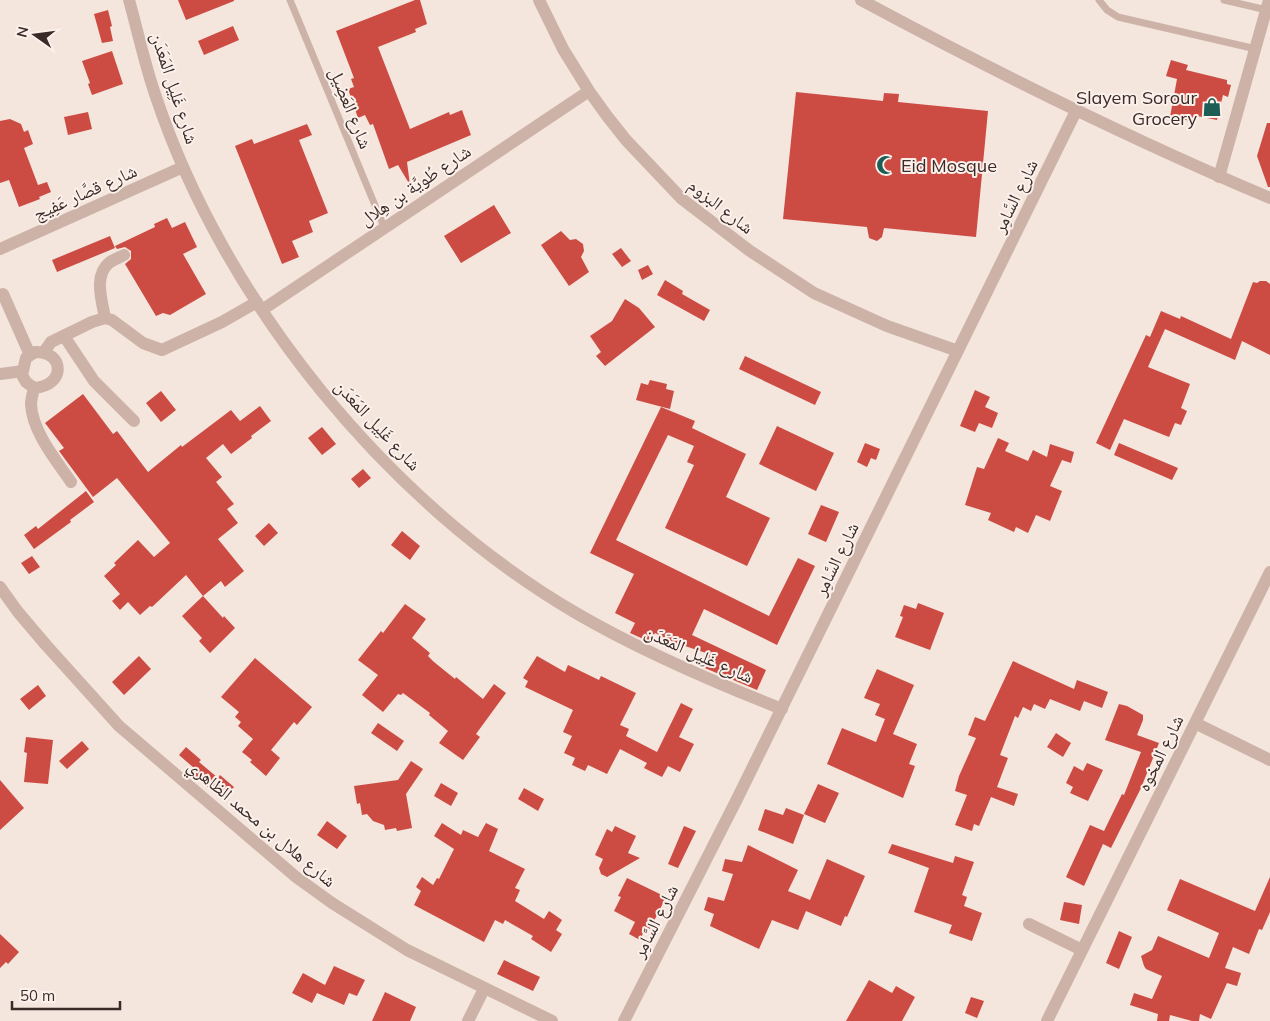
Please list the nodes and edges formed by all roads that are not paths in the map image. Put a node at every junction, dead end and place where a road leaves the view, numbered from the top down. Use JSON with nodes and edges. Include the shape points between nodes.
{"nodes":[{"id":1,"x":129,"y":0,"type":"edge"},
{"id":2,"x":290,"y":0,"type":"edge"},
{"id":3,"x":861,"y":0,"type":"edge"},
{"id":4,"x":1099,"y":0,"type":"edge"},
{"id":5,"x":1224,"y":0,"type":"edge"},
{"id":6,"x":543,"y":1,"type":"edge"},
{"id":7,"x":1268,"y":5,"type":"edge"},
{"id":8,"x":1256,"y":49,"type":"junction"},
{"id":9,"x":589,"y":91,"type":"junction"},
{"id":10,"x":1076,"y":111,"type":"junction"},
{"id":11,"x":184,"y":167,"type":"junction"},
{"id":12,"x":1219,"y":177,"type":"junction"},
{"id":13,"x":1270,"y":198,"type":"edge"},
{"id":14,"x":384,"y":227,"type":"junction"},
{"id":15,"x":0,"y":249,"type":"edge"},
{"id":16,"x":124,"y":255,"type":"dead end"},
{"id":17,"x":3,"y":294,"type":"dead end"},
{"id":18,"x":259,"y":306,"type":"junction"},
{"id":19,"x":105,"y":318,"type":"junction"},
{"id":20,"x":64,"y":336,"type":"junction"},
{"id":21,"x":958,"y":351,"type":"junction"},
{"id":22,"x":44,"y":352,"type":"junction"},
{"id":23,"x":30,"y":355,"type":"junction"},
{"id":24,"x":23,"y":371,"type":"junction"},
{"id":25,"x":0,"y":374,"type":"edge"},
{"id":26,"x":34,"y":388,"type":"junction"},
{"id":27,"x":134,"y":421,"type":"dead end"},
{"id":28,"x":70,"y":482,"type":"dead end"},
{"id":29,"x":1270,"y":572,"type":"edge"},
{"id":30,"x":2,"y":593,"type":"edge"},
{"id":31,"x":782,"y":708,"type":"junction"},
{"id":32,"x":1195,"y":723,"type":"junction"},
{"id":33,"x":1270,"y":760,"type":"edge"},
{"id":34,"x":1029,"y":924,"type":"dead end"},
{"id":35,"x":1082,"y":950,"type":"junction"},
{"id":36,"x":484,"y":989,"type":"junction"},
{"id":37,"x":468,"y":1021,"type":"edge"},
{"id":38,"x":552,"y":1021,"type":"edge"},
{"id":39,"x":624,"y":1021,"type":"edge"},
{"id":40,"x":1047,"y":1021,"type":"edge"}],
"edges":[{"from":1,"to":11,"type":"street","name":"شارع غَلِيل المَعَدَن","via":[[156,97]]},
{"from":2,"to":14,"type":"lane","name":"شارع العَضِيل"},
{"from":3,"to":10,"type":"street"},
{"from":4,"to":8,"type":"lane","via":[[1118,17]]},
{"from":5,"to":7,"type":"lane"},
{"from":6,"to":9,"type":"street","name":"شارع البزوم","via":[[563,49]]},
{"from":7,"to":8,"type":"street"},
{"from":8,"to":12,"type":"street"},
{"from":9,"to":14,"type":"street","name":"شارع طُويَّة بن هِلال"},
{"from":9,"to":21,"type":"street","name":"شارع البزوم","via":[[626,140],[682,199],[750,251],[814,293],[887,326]]},
{"from":10,"to":12,"type":"street"},
{"from":10,"to":21,"type":"street","name":"شارع السَّامِر"},
{"from":11,"to":15,"type":"street","name":"شارع قصَّار عَفِيج"},
{"from":11,"to":18,"type":"street","name":"شارع غَلِيل المَعَدَن","via":[[206,214]]},
{"from":12,"to":13,"type":"street"},
{"from":14,"to":18,"type":"street","name":"شارع طُويَّة بن هِلال"},
{"from":16,"to":19,"type":"street","via":[[109,263],[102,272],[99,286]]},
{"from":17,"to":23,"type":"street"},
{"from":18,"to":19,"type":"street","name":"شارع طُويَّة بن هِلال","via":[[162,350],[143,343]]},
{"from":18,"to":31,"type":"street","name":"شارع غَلِيل المَعَدَن","via":[[304,370],[351,426],[401,478],[513,572],[574,612],[638,647],[704,678]]},
{"from":19,"to":20,"type":"street"},
{"from":20,"to":22,"type":"street","via":[[52,342]]},
{"from":20,"to":27,"type":"street","via":[[94,381]]},
{"from":21,"to":31,"type":"street","name":"شارع السَّامِر"},
{"from":22,"to":23,"type":"street"},
{"from":22,"to":26,"type":"street","via":[[54,359],[58,368],[55,379],[49,385]]},
{"from":23,"to":24,"type":"street"},
{"from":24,"to":25,"type":"street"},
{"from":24,"to":26,"type":"street","via":[[26,382]]},
{"from":26,"to":28,"type":"street","via":[[31,402],[33,418]]},
{"from":29,"to":32,"type":"street","name":"شارع المخوه"},
{"from":30,"to":36,"type":"street","name":"شارع هلال بن محمد الظاهري","via":[[120,726],[289,871],[369,927]]},
{"from":31,"to":39,"type":"street","name":"شارع السَّامِر"},
{"from":32,"to":33,"type":"street"},
{"from":32,"to":35,"type":"street","name":"شارع المخوه"},
{"from":34,"to":35,"type":"street"},
{"from":35,"to":40,"type":"street","name":"شارع المخوه"},
{"from":36,"to":37,"type":"street"},
{"from":36,"to":38,"type":"street","name":"شارع هلال بن محمد الظاهري"}]}
